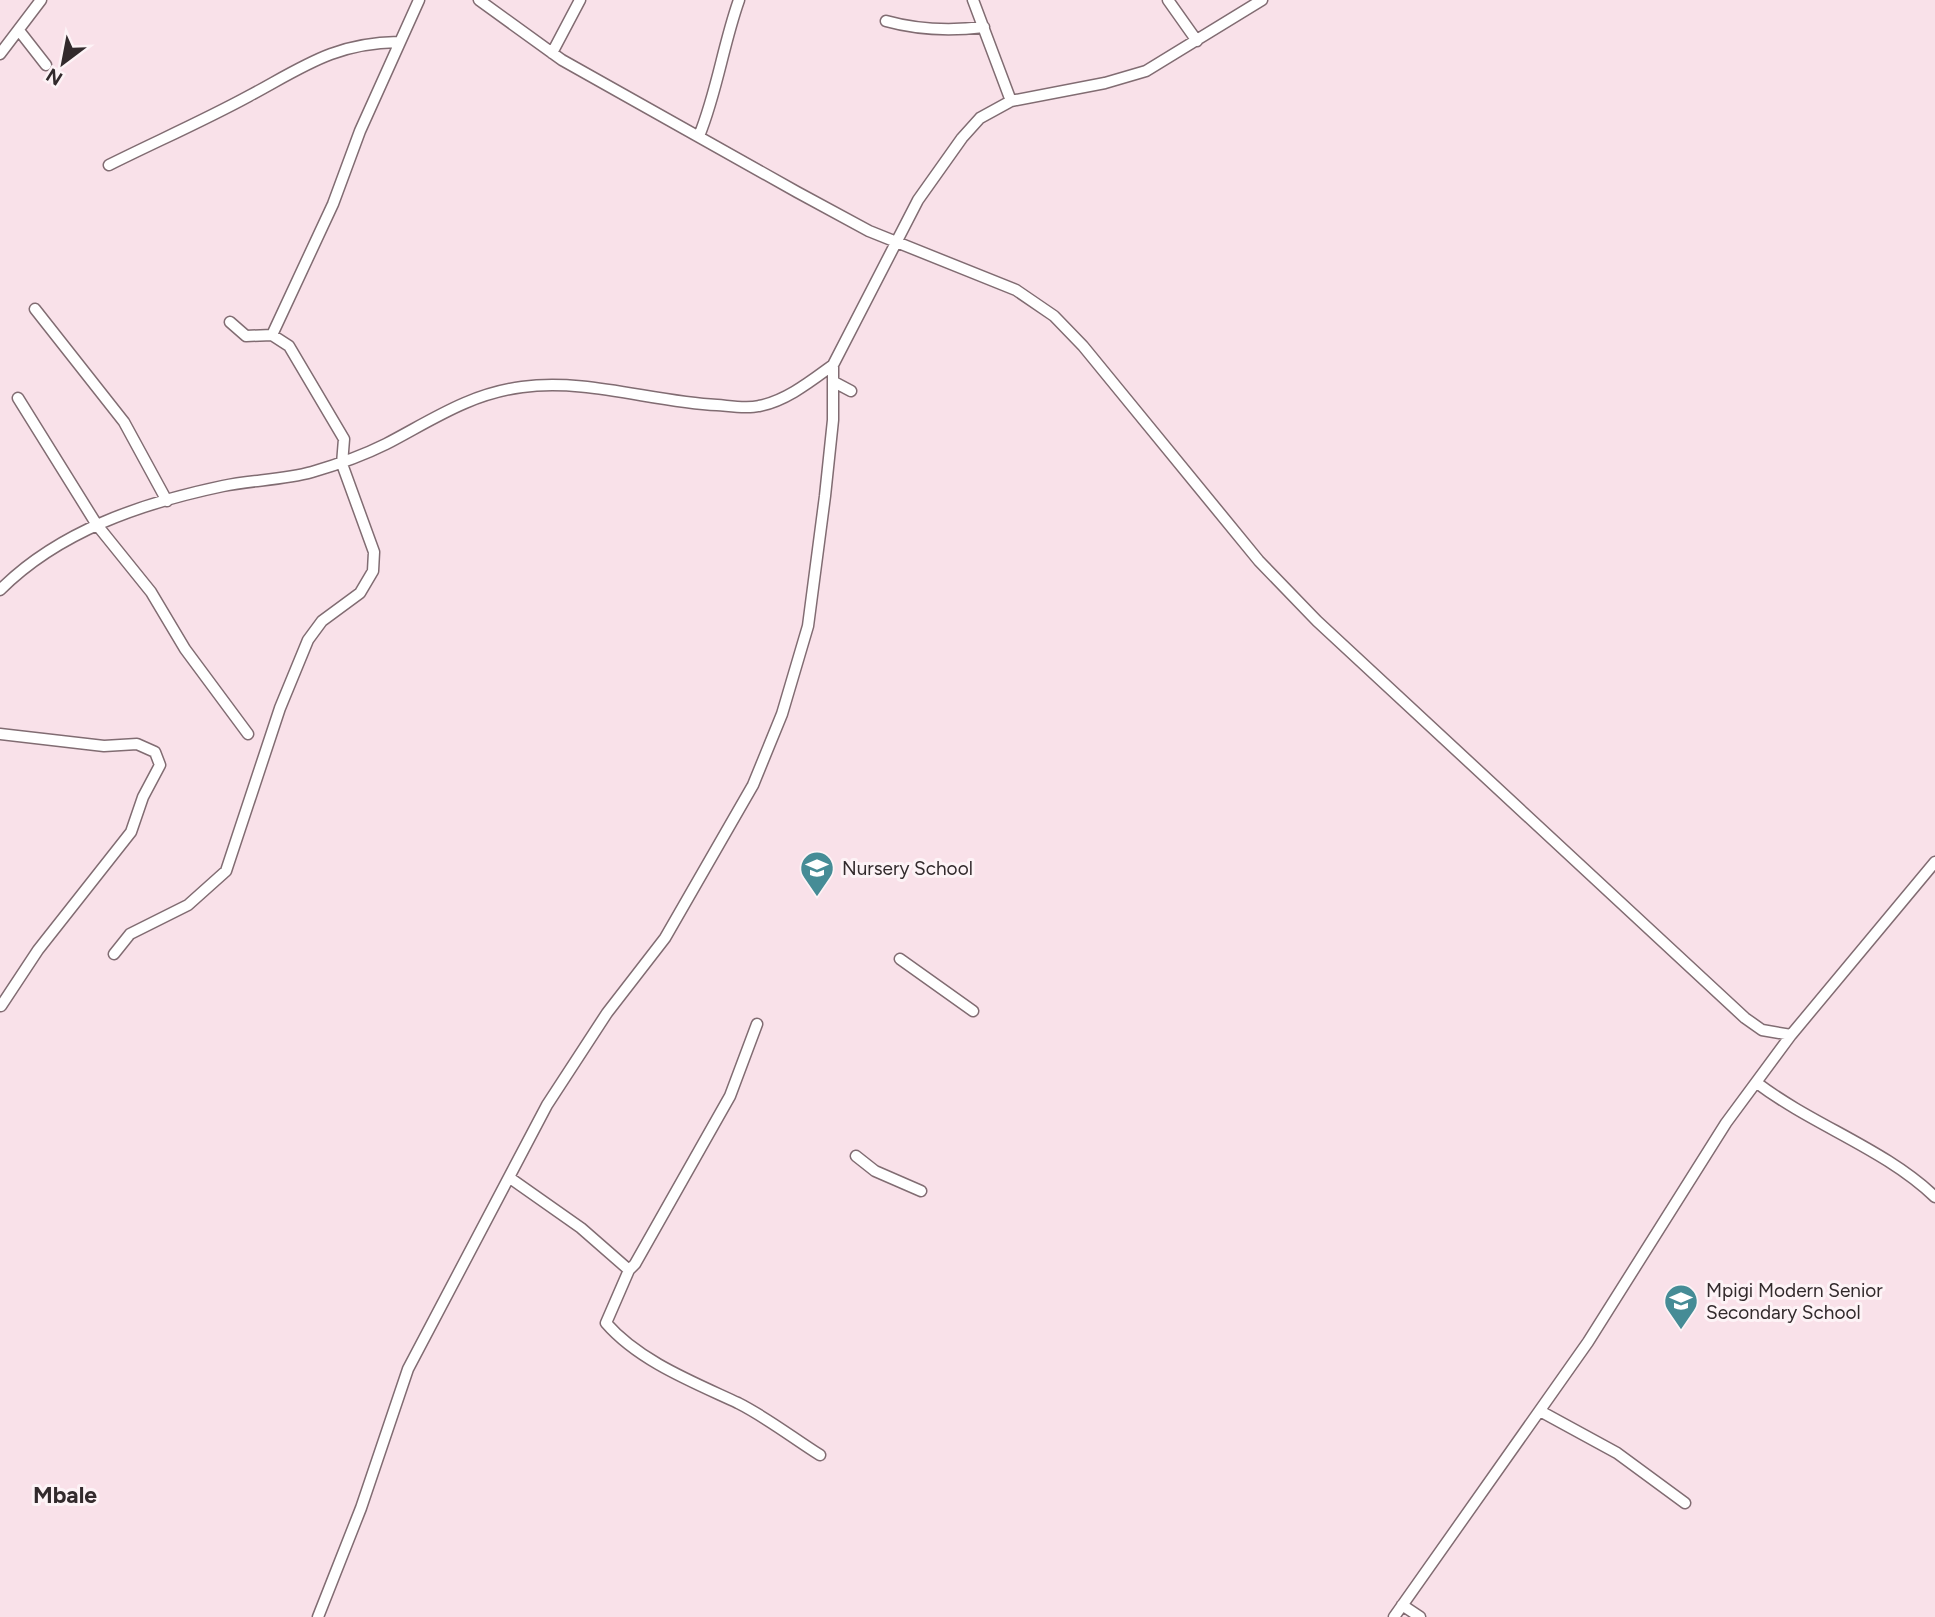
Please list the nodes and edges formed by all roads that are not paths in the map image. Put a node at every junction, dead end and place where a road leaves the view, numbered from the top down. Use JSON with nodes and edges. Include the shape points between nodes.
{"nodes":[{"id":1,"x":41,"y":0,"type":"edge"},
{"id":2,"x":418,"y":0,"type":"edge"},
{"id":3,"x":479,"y":0,"type":"edge"},
{"id":4,"x":580,"y":0,"type":"edge"},
{"id":5,"x":739,"y":0,"type":"edge"},
{"id":6,"x":973,"y":0,"type":"edge"},
{"id":7,"x":1168,"y":0,"type":"edge"},
{"id":8,"x":1262,"y":0,"type":"edge"},
{"id":9,"x":886,"y":21,"type":"dead end"},
{"id":10,"x":984,"y":27,"type":"junction"},
{"id":11,"x":16,"y":33,"type":"junction"},
{"id":12,"x":1197,"y":41,"type":"junction"},
{"id":13,"x":398,"y":42,"type":"junction"},
{"id":14,"x":552,"y":53,"type":"junction"},
{"id":15,"x":0,"y":54,"type":"edge"},
{"id":16,"x":46,"y":65,"type":"dead end"},
{"id":17,"x":1011,"y":101,"type":"junction"},
{"id":18,"x":699,"y":136,"type":"junction"},
{"id":19,"x":108,"y":165,"type":"dead end"},
{"id":20,"x":897,"y":241,"type":"junction"},
{"id":21,"x":35,"y":309,"type":"dead end"},
{"id":22,"x":230,"y":321,"type":"dead end"},
{"id":23,"x":272,"y":335,"type":"junction"},
{"id":24,"x":833,"y":365,"type":"junction"},
{"id":25,"x":834,"y":382,"type":"junction"},
{"id":26,"x":851,"y":391,"type":"dead end"},
{"id":27,"x":18,"y":398,"type":"dead end"},
{"id":28,"x":343,"y":461,"type":"junction"},
{"id":29,"x":167,"y":501,"type":"junction"},
{"id":30,"x":97,"y":525,"type":"junction"},
{"id":31,"x":0,"y":590,"type":"edge"},
{"id":32,"x":0,"y":734,"type":"edge"},
{"id":33,"x":248,"y":734,"type":"dead end"},
{"id":34,"x":1935,"y":862,"type":"edge"},
{"id":35,"x":114,"y":954,"type":"dead end"},
{"id":36,"x":900,"y":959,"type":"dead end"},
{"id":37,"x":1,"y":1006,"type":"edge"},
{"id":38,"x":973,"y":1011,"type":"dead end"},
{"id":39,"x":757,"y":1024,"type":"dead end"},
{"id":40,"x":1791,"y":1035,"type":"junction"},
{"id":41,"x":1757,"y":1083,"type":"junction"},
{"id":42,"x":856,"y":1156,"type":"dead end"},
{"id":43,"x":510,"y":1178,"type":"junction"},
{"id":44,"x":921,"y":1191,"type":"dead end"},
{"id":45,"x":1935,"y":1197,"type":"edge"},
{"id":46,"x":629,"y":1270,"type":"junction"},
{"id":47,"x":1540,"y":1411,"type":"junction"},
{"id":48,"x":820,"y":1455,"type":"dead end"},
{"id":49,"x":1685,"y":1503,"type":"dead end"},
{"id":50,"x":1402,"y":1605,"type":"junction"},
{"id":51,"x":318,"y":1617,"type":"edge"},
{"id":52,"x":1394,"y":1617,"type":"edge"},
{"id":53,"x":1420,"y":1617,"type":"edge"}],
"edges":[{"from":1,"to":11,"type":"street"},
{"from":2,"to":13,"type":"street"},
{"from":3,"to":14,"type":"street"},
{"from":4,"to":14,"type":"street"},
{"from":5,"to":18,"type":"street"},
{"from":6,"to":10,"type":"street"},
{"from":7,"to":12,"type":"street"},
{"from":8,"to":12,"type":"street"},
{"from":9,"to":10,"type":"street","via":[[940,29]]},
{"from":10,"to":17,"type":"street"},
{"from":11,"to":15,"type":"street"},
{"from":11,"to":16,"type":"street"},
{"from":12,"to":17,"type":"street","via":[[1146,71]]},
{"from":13,"to":19,"type":"street","via":[[348,46]]},
{"from":13,"to":23,"type":"street","via":[[333,204]]},
{"from":14,"to":18,"type":"street"},
{"from":17,"to":20,"type":"street","via":[[980,118],[967,132],[918,200]]},
{"from":18,"to":20,"type":"street","via":[[869,231]]},
{"from":20,"to":24,"type":"street"},
{"from":20,"to":40,"type":"street","via":[[1016,290],[1054,316],[1259,561],[1317,621],[1745,1018],[1762,1030]]},
{"from":21,"to":29,"type":"street","via":[[124,422]]},
{"from":22,"to":23,"type":"street","via":[[246,336]]},
{"from":23,"to":28,"type":"street","via":[[289,346],[303,366],[344,439]]},
{"from":24,"to":25,"type":"street"},
{"from":24,"to":28,"type":"street","via":[[785,397],[758,406],[699,404],[555,386],[485,393]]},
{"from":25,"to":26,"type":"street"},
{"from":25,"to":43,"type":"street","via":[[817,575],[808,626],[753,785],[665,938],[607,1013],[555,1093]]},
{"from":27,"to":30,"type":"street"},
{"from":28,"to":29,"type":"street","via":[[312,472],[223,486]]},
{"from":28,"to":35,"type":"street","via":[[374,552],[370,579],[360,593],[322,621],[308,640],[280,708],[226,871],[188,905],[131,934]]},
{"from":29,"to":30,"type":"street"},
{"from":30,"to":31,"type":"street","via":[[43,552]]},
{"from":30,"to":33,"type":"street","via":[[150,592],[185,649]]},
{"from":32,"to":37,"type":"street","via":[[104,746],[137,744],[155,752],[160,765],[131,832],[38,950]]},
{"from":34,"to":40,"type":"street"},
{"from":36,"to":38,"type":"street"},
{"from":39,"to":46,"type":"street","via":[[730,1096]]},
{"from":40,"to":41,"type":"street"},
{"from":41,"to":45,"type":"street","via":[[1916,1179]]},
{"from":41,"to":47,"type":"street","via":[[1726,1123],[1642,1260]]},
{"from":42,"to":44,"type":"street","via":[[875,1171]]},
{"from":43,"to":46,"type":"street","via":[[581,1228]]},
{"from":43,"to":51,"type":"street","via":[[408,1370]]},
{"from":46,"to":48,"type":"street","via":[[606,1323],[617,1336]]},
{"from":47,"to":49,"type":"street","via":[[1617,1453]]},
{"from":47,"to":50,"type":"street"},
{"from":50,"to":52,"type":"street"},
{"from":50,"to":53,"type":"street"}]}
